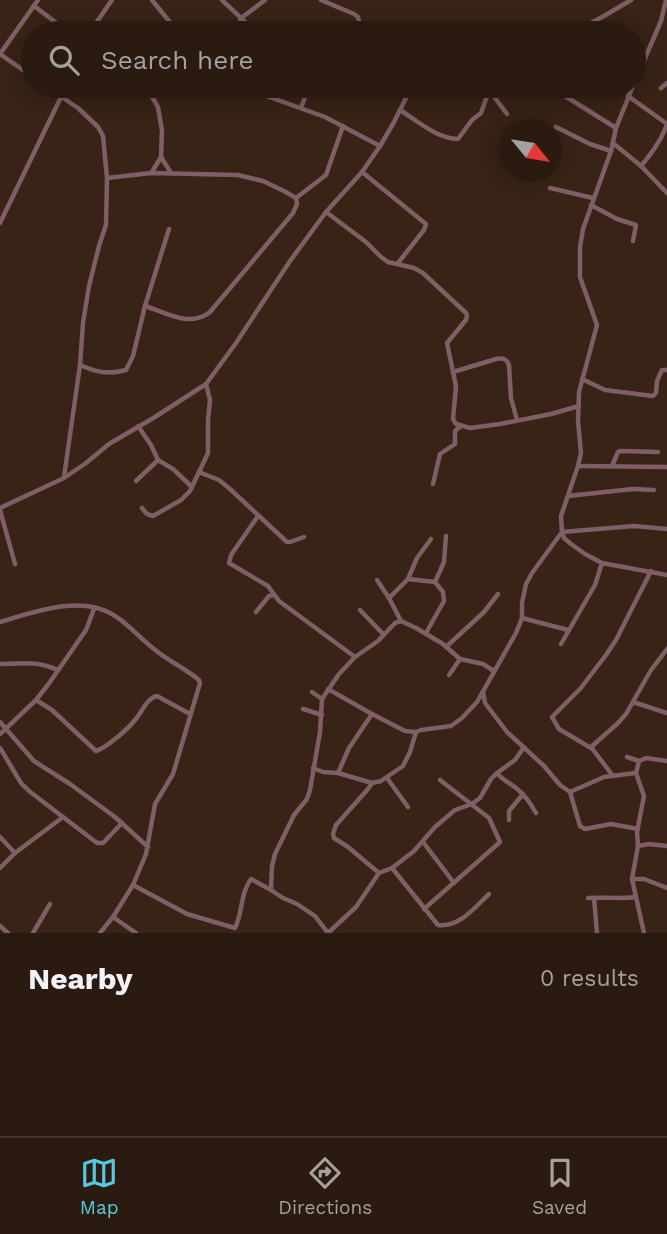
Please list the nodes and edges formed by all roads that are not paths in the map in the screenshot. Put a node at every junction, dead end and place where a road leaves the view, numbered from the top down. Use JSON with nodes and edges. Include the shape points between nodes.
{"nodes":[{"id":1,"x":38,"y":0,"type":"edge"},
{"id":2,"x":112,"y":0,"type":"edge"},
{"id":3,"x":152,"y":0,"type":"edge"},
{"id":4,"x":222,"y":0,"type":"edge"},
{"id":5,"x":265,"y":0,"type":"edge"},
{"id":6,"x":321,"y":0,"type":"edge"},
{"id":7,"x":631,"y":0,"type":"edge"},
{"id":8,"x":666,"y":0,"type":"edge"},
{"id":9,"x":34,"y":6,"type":"junction"},
{"id":10,"x":240,"y":19,"type":"junction"},
{"id":11,"x":23,"y":21,"type":"edge"},
{"id":12,"x":54,"y":21,"type":"edge"},
{"id":13,"x":97,"y":21,"type":"edge"},
{"id":14,"x":169,"y":21,"type":"edge"},
{"id":15,"x":242,"y":21,"type":"edge"},
{"id":16,"x":359,"y":21,"type":"edge"},
{"id":17,"x":595,"y":21,"type":"edge"},
{"id":18,"x":21,"y":24,"type":"edge"},
{"id":19,"x":0,"y":54,"type":"edge"},
{"id":20,"x":646,"y":55,"type":"edge"},
{"id":21,"x":21,"y":69,"type":"edge"},
{"id":22,"x":667,"y":83,"type":"edge"},
{"id":23,"x":661,"y":88,"type":"dead end"},
{"id":24,"x":61,"y":98,"type":"edge"},
{"id":25,"x":63,"y":98,"type":"edge"},
{"id":26,"x":152,"y":98,"type":"edge"},
{"id":27,"x":273,"y":98,"type":"edge"},
{"id":28,"x":305,"y":98,"type":"edge"},
{"id":29,"x":405,"y":98,"type":"edge"},
{"id":30,"x":485,"y":98,"type":"edge"},
{"id":31,"x":494,"y":98,"type":"edge"},
{"id":32,"x":568,"y":98,"type":"edge"},
{"id":33,"x":627,"y":98,"type":"edge"},
{"id":34,"x":631,"y":98,"type":"edge"},
{"id":35,"x":301,"y":108,"type":"junction"},
{"id":36,"x":400,"y":110,"type":"junction"},
{"id":37,"x":507,"y":114,"type":"dead end"},
{"id":38,"x":667,"y":124,"type":"edge"},
{"id":39,"x":344,"y":126,"type":"junction"},
{"id":40,"x":616,"y":128,"type":"junction"},
{"id":41,"x":562,"y":130,"type":"edge"},
{"id":42,"x":613,"y":142,"type":"junction"},
{"id":43,"x":380,"y":146,"type":"junction"},
{"id":44,"x":611,"y":151,"type":"junction"},
{"id":45,"x":628,"y":155,"type":"junction"},
{"id":46,"x":162,"y":157,"type":"junction"},
{"id":47,"x":621,"y":157,"type":"dead end"},
{"id":48,"x":641,"y":166,"type":"junction"},
{"id":49,"x":362,"y":172,"type":"junction"},
{"id":50,"x":151,"y":173,"type":"junction"},
{"id":51,"x":171,"y":173,"type":"junction"},
{"id":52,"x":107,"y":178,"type":"junction"},
{"id":53,"x":550,"y":188,"type":"dead end"},
{"id":54,"x":667,"y":193,"type":"edge"},
{"id":55,"x":296,"y":198,"type":"junction"},
{"id":56,"x":593,"y":198,"type":"junction"},
{"id":57,"x":591,"y":205,"type":"junction"},
{"id":58,"x":326,"y":212,"type":"junction"},
{"id":59,"x":0,"y":223,"type":"edge"},
{"id":60,"x":169,"y":229,"type":"dead end"},
{"id":61,"x":633,"y":242,"type":"dead end"},
{"id":62,"x":398,"y":263,"type":"junction"},
{"id":63,"x":145,"y":306,"type":"junction"},
{"id":64,"x":80,"y":365,"type":"junction"},
{"id":65,"x":667,"y":370,"type":"edge"},
{"id":66,"x":453,"y":372,"type":"junction"},
{"id":67,"x":582,"y":379,"type":"junction"},
{"id":68,"x":206,"y":384,"type":"junction"},
{"id":69,"x":579,"y":406,"type":"junction"},
{"id":70,"x":517,"y":420,"type":"junction"},
{"id":71,"x":462,"y":425,"type":"junction"},
{"id":72,"x":138,"y":426,"type":"junction"},
{"id":73,"x":658,"y":452,"type":"dead end"},
{"id":74,"x":158,"y":460,"type":"junction"},
{"id":75,"x":578,"y":466,"type":"junction"},
{"id":76,"x":612,"y":466,"type":"junction"},
{"id":77,"x":667,"y":467,"type":"edge"},
{"id":78,"x":200,"y":471,"type":"junction"},
{"id":79,"x":64,"y":478,"type":"junction"},
{"id":80,"x":136,"y":481,"type":"dead end"},
{"id":81,"x":433,"y":484,"type":"dead end"},
{"id":82,"x":192,"y":487,"type":"junction"},
{"id":83,"x":654,"y":490,"type":"dead end"},
{"id":84,"x":568,"y":496,"type":"junction"},
{"id":85,"x":142,"y":508,"type":"dead end"},
{"id":86,"x":0,"y":509,"type":"edge"},
{"id":87,"x":258,"y":516,"type":"junction"},
{"id":88,"x":667,"y":529,"type":"edge"},
{"id":89,"x":562,"y":532,"type":"junction"},
{"id":90,"x":446,"y":536,"type":"dead end"},
{"id":91,"x":304,"y":537,"type":"dead end"},
{"id":92,"x":431,"y":539,"type":"dead end"},
{"id":93,"x":602,"y":563,"type":"junction"},
{"id":94,"x":15,"y":564,"type":"dead end"},
{"id":95,"x":651,"y":572,"type":"junction"},
{"id":96,"x":667,"y":575,"type":"edge"},
{"id":97,"x":408,"y":579,"type":"junction"},
{"id":98,"x":377,"y":580,"type":"dead end"},
{"id":99,"x":435,"y":582,"type":"junction"},
{"id":100,"x":498,"y":594,"type":"dead end"},
{"id":101,"x":274,"y":595,"type":"junction"},
{"id":102,"x":389,"y":598,"type":"junction"},
{"id":103,"x":94,"y":608,"type":"junction"},
{"id":104,"x":360,"y":610,"type":"dead end"},
{"id":105,"x":256,"y":612,"type":"dead end"},
{"id":106,"x":522,"y":618,"type":"junction"},
{"id":107,"x":0,"y":621,"type":"edge"},
{"id":108,"x":401,"y":621,"type":"junction"},
{"id":109,"x":568,"y":630,"type":"junction"},
{"id":110,"x":426,"y":633,"type":"junction"},
{"id":111,"x":384,"y":635,"type":"junction"},
{"id":112,"x":561,"y":644,"type":"dead end"},
{"id":113,"x":446,"y":647,"type":"junction"},
{"id":114,"x":667,"y":649,"type":"edge"},
{"id":115,"x":355,"y":657,"type":"junction"},
{"id":116,"x":460,"y":659,"type":"junction"},
{"id":117,"x":0,"y":664,"type":"edge"},
{"id":118,"x":58,"y":670,"type":"junction"},
{"id":119,"x":494,"y":671,"type":"junction"},
{"id":120,"x":449,"y":675,"type":"dead end"},
{"id":121,"x":328,"y":689,"type":"junction"},
{"id":122,"x":483,"y":691,"type":"junction"},
{"id":123,"x":312,"y":692,"type":"dead end"},
{"id":124,"x":322,"y":699,"type":"junction"},
{"id":125,"x":36,"y":700,"type":"junction"},
{"id":126,"x":633,"y":702,"type":"junction"},
{"id":127,"x":303,"y":709,"type":"dead end"},
{"id":128,"x":667,"y":713,"type":"edge"},
{"id":129,"x":190,"y":714,"type":"junction"},
{"id":130,"x":372,"y":714,"type":"junction"},
{"id":131,"x":322,"y":715,"type":"junction"},
{"id":132,"x":0,"y":722,"type":"edge"},
{"id":133,"x":7,"y":728,"type":"junction"},
{"id":134,"x":415,"y":732,"type":"junction"},
{"id":135,"x":0,"y":734,"type":"edge"},
{"id":136,"x":524,"y":747,"type":"junction"},
{"id":137,"x":0,"y":748,"type":"edge"},
{"id":138,"x":591,"y":748,"type":"junction"},
{"id":139,"x":627,"y":757,"type":"dead end"},
{"id":140,"x":639,"y":761,"type":"junction"},
{"id":141,"x":667,"y":761,"type":"edge"},
{"id":142,"x":313,"y":768,"type":"junction"},
{"id":143,"x":338,"y":773,"type":"junction"},
{"id":144,"x":497,"y":773,"type":"junction"},
{"id":145,"x":636,"y":774,"type":"junction"},
{"id":146,"x":612,"y":776,"type":"junction"},
{"id":147,"x":387,"y":778,"type":"junction"},
{"id":148,"x":440,"y":780,"type":"dead end"},
{"id":149,"x":372,"y":783,"type":"junction"},
{"id":150,"x":570,"y":792,"type":"junction"},
{"id":151,"x":523,"y":794,"type":"junction"},
{"id":152,"x":472,"y":804,"type":"junction"},
{"id":153,"x":408,"y":807,"type":"dead end"},
{"id":154,"x":536,"y":813,"type":"dead end"},
{"id":155,"x":63,"y":817,"type":"junction"},
{"id":156,"x":509,"y":820,"type":"dead end"},
{"id":157,"x":122,"y":823,"type":"junction"},
{"id":158,"x":638,"y":829,"type":"junction"},
{"id":159,"x":0,"y":837,"type":"edge"},
{"id":160,"x":423,"y":842,"type":"junction"},
{"id":161,"x":148,"y":846,"type":"junction"},
{"id":162,"x":638,"y":846,"type":"junction"},
{"id":163,"x":667,"y":846,"type":"edge"},
{"id":164,"x":15,"y":853,"type":"junction"},
{"id":165,"x":0,"y":868,"type":"edge"},
{"id":166,"x":392,"y":868,"type":"junction"},
{"id":167,"x":379,"y":873,"type":"junction"},
{"id":168,"x":632,"y":879,"type":"junction"},
{"id":169,"x":454,"y":883,"type":"junction"},
{"id":170,"x":133,"y":885,"type":"junction"},
{"id":171,"x":667,"y":888,"type":"edge"},
{"id":172,"x":271,"y":890,"type":"junction"},
{"id":173,"x":489,"y":894,"type":"dead end"},
{"id":174,"x":635,"y":897,"type":"junction"},
{"id":175,"x":50,"y":904,"type":"dead end"},
{"id":176,"x":424,"y":909,"type":"junction"},
{"id":177,"x":113,"y":917,"type":"junction"},
{"id":178,"x":0,"y":926,"type":"edge"},
{"id":179,"x":235,"y":928,"type":"junction"},
{"id":180,"x":6,"y":932,"type":"edge"},
{"id":181,"x":33,"y":933,"type":"edge"},
{"id":182,"x":100,"y":933,"type":"edge"},
{"id":183,"x":136,"y":933,"type":"edge"},
{"id":184,"x":244,"y":933,"type":"edge"},
{"id":185,"x":597,"y":933,"type":"edge"},
{"id":186,"x":643,"y":933,"type":"edge"}],
"edges":[{"from":1,"to":9,"type":"street"},
{"from":2,"to":13,"type":"street"},
{"from":3,"to":14,"type":"street"},
{"from":4,"to":10,"type":"street"},
{"from":5,"to":10,"type":"street"},
{"from":6,"to":16,"type":"street","via":[[354,14]]},
{"from":7,"to":17,"type":"street"},
{"from":8,"to":20,"type":"street"},
{"from":9,"to":11,"type":"street"},
{"from":9,"to":12,"type":"street"},
{"from":10,"to":15,"type":"street"},
{"from":18,"to":19,"type":"street"},
{"from":19,"to":21,"type":"street"},
{"from":22,"to":23,"type":"street"},
{"from":24,"to":59,"type":"street"},
{"from":25,"to":52,"type":"street","via":[[98,127]]},
{"from":26,"to":46,"type":"street","via":[[158,107]]},
{"from":27,"to":35,"type":"street"},
{"from":28,"to":35,"type":"street"},
{"from":29,"to":36,"type":"street"},
{"from":30,"to":36,"type":"street","via":[[481,113],[458,139],[434,133]]},
{"from":31,"to":37,"type":"street"},
{"from":32,"to":40,"type":"street"},
{"from":33,"to":40,"type":"street"},
{"from":34,"to":38,"type":"street"},
{"from":35,"to":39,"type":"street"},
{"from":36,"to":43,"type":"street"},
{"from":38,"to":48,"type":"street"},
{"from":39,"to":43,"type":"street"},
{"from":39,"to":55,"type":"street","via":[[326,175]]},
{"from":40,"to":42,"type":"street"},
{"from":41,"to":44,"type":"street"},
{"from":42,"to":44,"type":"street"},
{"from":42,"to":45,"type":"street"},
{"from":43,"to":49,"type":"street"},
{"from":44,"to":56,"type":"street"},
{"from":45,"to":47,"type":"street"},
{"from":45,"to":48,"type":"street"},
{"from":46,"to":50,"type":"street"},
{"from":46,"to":51,"type":"street"},
{"from":48,"to":54,"type":"street"},
{"from":49,"to":58,"type":"street"},
{"from":49,"to":62,"type":"street","via":[[426,224]]},
{"from":50,"to":51,"type":"street"},
{"from":50,"to":52,"type":"street"},
{"from":51,"to":55,"type":"street","via":[[238,175],[263,181]]},
{"from":52,"to":64,"type":"street","via":[[106,225],[89,286]]},
{"from":53,"to":56,"type":"street"},
{"from":55,"to":63,"type":"street","via":[[293,213],[210,312],[196,320]]},
{"from":56,"to":57,"type":"street"},
{"from":57,"to":61,"type":"street","via":[[636,225]]},
{"from":57,"to":67,"type":"street","via":[[580,247],[580,277],[597,325]]},
{"from":58,"to":62,"type":"street","via":[[380,257]]},
{"from":58,"to":68,"type":"street"},
{"from":60,"to":63,"type":"street"},
{"from":62,"to":66,"type":"street","via":[[423,274],[466,313],[466,320],[447,343]]},
{"from":63,"to":64,"type":"street","via":[[125,370],[111,374]]},
{"from":64,"to":79,"type":"street"},
{"from":65,"to":67,"type":"street","via":[[662,370],[653,396],[604,390]]},
{"from":66,"to":70,"type":"street","via":[[507,360]]},
{"from":66,"to":71,"type":"street","via":[[453,419]]},
{"from":67,"to":69,"type":"street"},
{"from":68,"to":72,"type":"street"},
{"from":68,"to":78,"type":"street","via":[[210,400],[208,453]]},
{"from":69,"to":70,"type":"street"},
{"from":69,"to":75,"type":"street"},
{"from":70,"to":71,"type":"street","via":[[470,428]]},
{"from":71,"to":81,"type":"street","via":[[455,431],[455,444],[440,454]]},
{"from":72,"to":74,"type":"street"},
{"from":72,"to":79,"type":"street"},
{"from":73,"to":76,"type":"street","via":[[621,451]]},
{"from":74,"to":80,"type":"street"},
{"from":74,"to":82,"type":"street"},
{"from":75,"to":76,"type":"street"},
{"from":75,"to":84,"type":"street"},
{"from":76,"to":77,"type":"street"},
{"from":78,"to":82,"type":"street"},
{"from":78,"to":87,"type":"street","via":[[219,480]]},
{"from":79,"to":86,"type":"street"},
{"from":82,"to":85,"type":"street","via":[[181,500],[153,516]]},
{"from":83,"to":84,"type":"street"},
{"from":84,"to":89,"type":"street","via":[[561,516]]},
{"from":86,"to":94,"type":"street"},
{"from":87,"to":91,"type":"street","via":[[287,542]]},
{"from":87,"to":101,"type":"street","via":[[229,563],[268,586]]},
{"from":88,"to":89,"type":"street","via":[[634,526]]},
{"from":89,"to":93,"type":"street","via":[[571,544]]},
{"from":89,"to":106,"type":"street","via":[[526,584]]},
{"from":90,"to":99,"type":"street","via":[[444,562]]},
{"from":92,"to":97,"type":"street"},
{"from":93,"to":95,"type":"street"},
{"from":93,"to":109,"type":"street","via":[[595,585]]},
{"from":95,"to":96,"type":"street"},
{"from":95,"to":138,"type":"street","via":[[606,655],[552,717],[559,729]]},
{"from":97,"to":99,"type":"street"},
{"from":97,"to":102,"type":"street"},
{"from":98,"to":102,"type":"street"},
{"from":99,"to":110,"type":"street","via":[[444,601]]},
{"from":100,"to":113,"type":"street"},
{"from":101,"to":105,"type":"street"},
{"from":101,"to":115,"type":"street"},
{"from":102,"to":108,"type":"street"},
{"from":103,"to":107,"type":"street","via":[[64,606]]},
{"from":103,"to":118,"type":"street","via":[[86,631]]},
{"from":103,"to":129,"type":"street","via":[[114,615],[199,680]]},
{"from":104,"to":111,"type":"street"},
{"from":106,"to":109,"type":"street"},
{"from":106,"to":119,"type":"street"},
{"from":108,"to":110,"type":"street"},
{"from":108,"to":111,"type":"street"},
{"from":109,"to":112,"type":"street"},
{"from":110,"to":113,"type":"street"},
{"from":111,"to":115,"type":"street"},
{"from":113,"to":116,"type":"street"},
{"from":114,"to":126,"type":"street"},
{"from":115,"to":121,"type":"street"},
{"from":116,"to":119,"type":"street"},
{"from":116,"to":120,"type":"street"},
{"from":117,"to":118,"type":"street","via":[[29,662]]},
{"from":118,"to":125,"type":"street"},
{"from":119,"to":122,"type":"street"},
{"from":121,"to":124,"type":"street"},
{"from":121,"to":130,"type":"street"},
{"from":122,"to":134,"type":"street","via":[[451,726]]},
{"from":122,"to":136,"type":"street","via":[[490,711]]},
{"from":123,"to":124,"type":"street"},
{"from":124,"to":131,"type":"street"},
{"from":125,"to":129,"type":"street","via":[[96,751],[132,723],[151,697]]},
{"from":125,"to":133,"type":"street"},
{"from":126,"to":128,"type":"street"},
{"from":126,"to":138,"type":"street"},
{"from":127,"to":131,"type":"street"},
{"from":129,"to":161,"type":"street","via":[[173,774],[155,804]]},
{"from":130,"to":134,"type":"street"},
{"from":130,"to":143,"type":"street"},
{"from":131,"to":142,"type":"street"},
{"from":132,"to":133,"type":"street"},
{"from":133,"to":135,"type":"street"},
{"from":133,"to":157,"type":"street","via":[[34,761]]},
{"from":134,"to":147,"type":"street","via":[[403,766]]},
{"from":136,"to":144,"type":"street"},
{"from":136,"to":150,"type":"street"},
{"from":137,"to":155,"type":"street","via":[[20,783]]},
{"from":138,"to":146,"type":"street"},
{"from":139,"to":140,"type":"street"},
{"from":140,"to":141,"type":"street"},
{"from":140,"to":145,"type":"street"},
{"from":142,"to":143,"type":"street"},
{"from":142,"to":172,"type":"street","via":[[307,799],[275,854]]},
{"from":143,"to":149,"type":"street"},
{"from":144,"to":151,"type":"street"},
{"from":144,"to":152,"type":"street"},
{"from":145,"to":146,"type":"street"},
{"from":145,"to":158,"type":"street","via":[[643,796]]},
{"from":146,"to":150,"type":"street"},
{"from":147,"to":149,"type":"street"},
{"from":147,"to":153,"type":"street"},
{"from":148,"to":152,"type":"street"},
{"from":149,"to":167,"type":"street","via":[[335,825],[333,834]]},
{"from":150,"to":158,"type":"street","via":[[580,826],[611,824]]},
{"from":151,"to":154,"type":"street"},
{"from":151,"to":156,"type":"street","via":[[509,811]]},
{"from":152,"to":160,"type":"street","via":[[455,810]]},
{"from":152,"to":169,"type":"street","via":[[489,818],[500,842]]},
{"from":155,"to":157,"type":"street","via":[[101,844]]},
{"from":155,"to":164,"type":"street"},
{"from":157,"to":161,"type":"street"},
{"from":158,"to":162,"type":"street"},
{"from":159,"to":164,"type":"street"},
{"from":160,"to":166,"type":"street"},
{"from":160,"to":169,"type":"street"},
{"from":161,"to":170,"type":"street"},
{"from":162,"to":163,"type":"street"},
{"from":162,"to":168,"type":"street"},
{"from":164,"to":165,"type":"street"},
{"from":166,"to":167,"type":"street"},
{"from":166,"to":176,"type":"street"},
{"from":167,"to":172,"type":"street","via":[[356,906],[328,933],[315,916]]},
{"from":168,"to":171,"type":"street","via":[[644,878]]},
{"from":168,"to":174,"type":"street"},
{"from":169,"to":176,"type":"street"},
{"from":170,"to":177,"type":"street"},
{"from":170,"to":179,"type":"street","via":[[187,914]]},
{"from":172,"to":179,"type":"street","via":[[251,879]]},
{"from":173,"to":176,"type":"street","via":[[447,926],[438,925]]},
{"from":174,"to":185,"type":"street","via":[[591,898]]},
{"from":174,"to":186,"type":"street"},
{"from":175,"to":181,"type":"street"},
{"from":177,"to":182,"type":"street"},
{"from":177,"to":183,"type":"street"},
{"from":178,"to":180,"type":"street"},
{"from":179,"to":184,"type":"street"}]}
